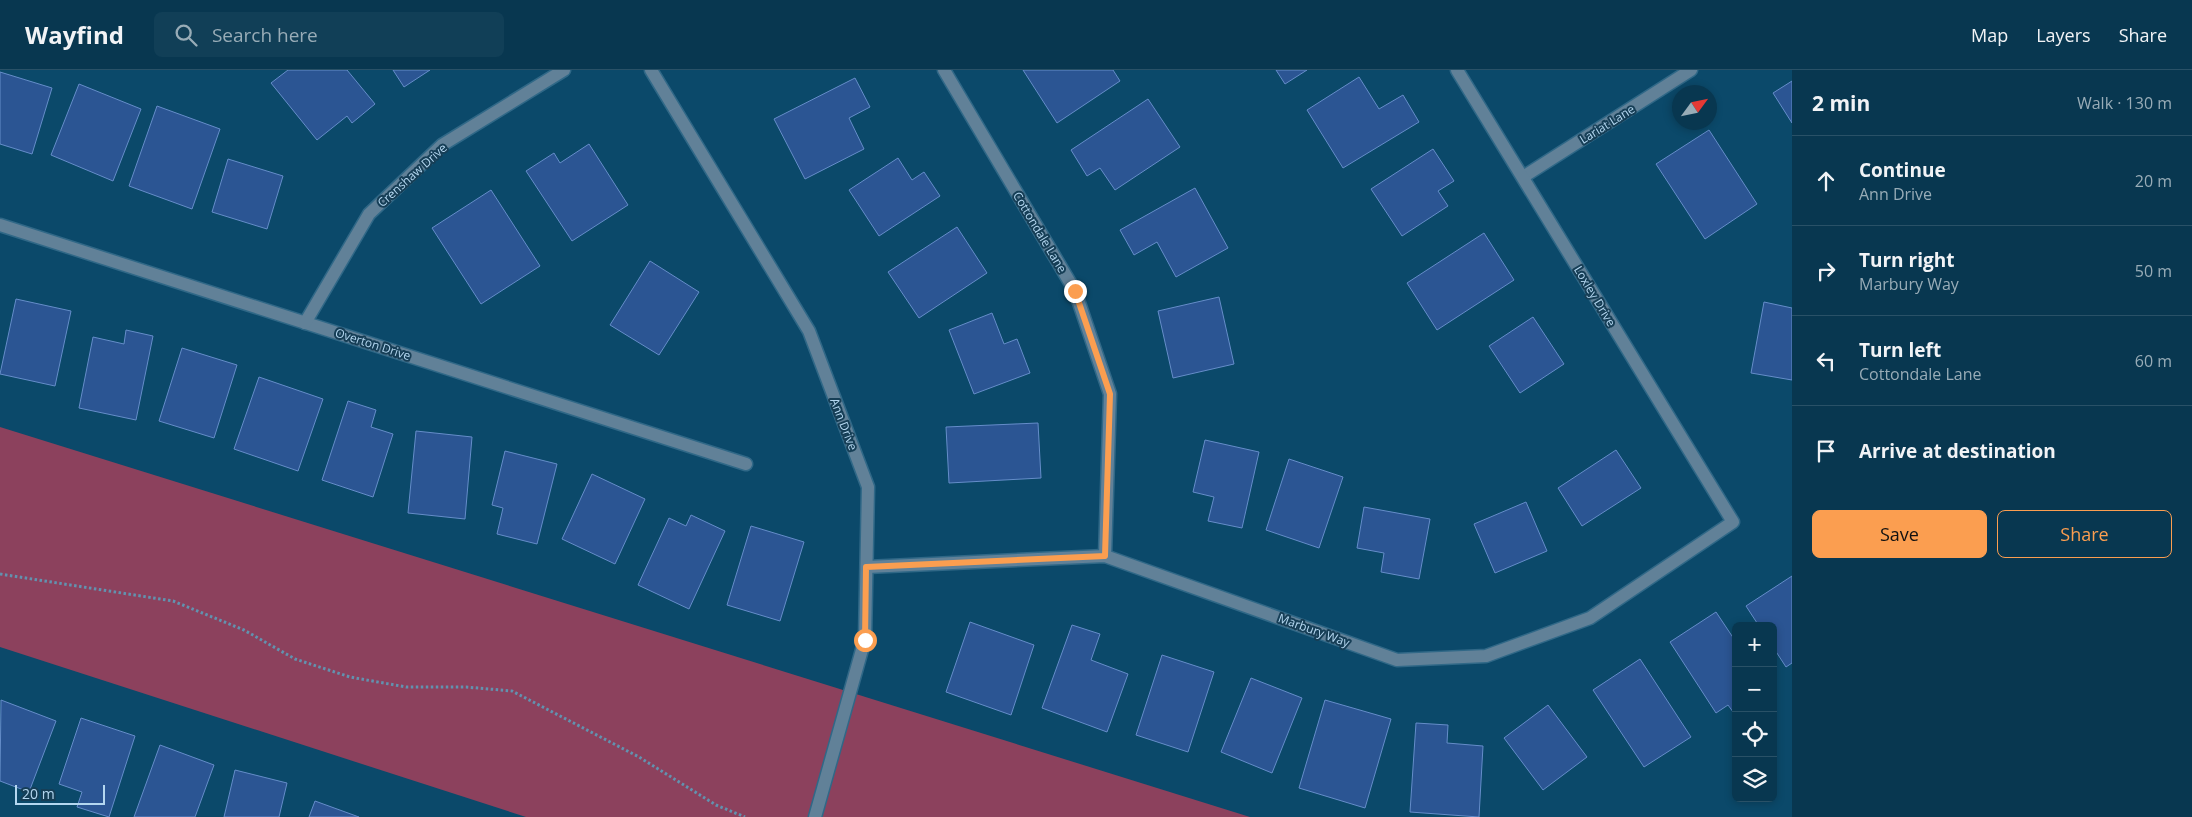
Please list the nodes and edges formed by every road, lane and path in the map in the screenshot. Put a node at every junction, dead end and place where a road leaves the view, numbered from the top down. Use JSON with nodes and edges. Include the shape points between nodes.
{"nodes":[{"id":1,"x":564,"y":70,"type":"edge"},
{"id":2,"x":651,"y":70,"type":"edge"},
{"id":3,"x":944,"y":70,"type":"edge"},
{"id":4,"x":1457,"y":70,"type":"edge"},
{"id":5,"x":1692,"y":70,"type":"edge"},
{"id":6,"x":1523,"y":177,"type":"junction"},
{"id":7,"x":0,"y":225,"type":"edge"},
{"id":8,"x":305,"y":323,"type":"junction"},
{"id":9,"x":746,"y":464,"type":"dead end"},
{"id":10,"x":1734,"y":522,"type":"joint"},
{"id":11,"x":1105,"y":556,"type":"junction"},
{"id":12,"x":866,"y":567,"type":"junction"},
{"id":13,"x":0,"y":574,"type":"edge"},
{"id":14,"x":746,"y":817,"type":"edge"},
{"id":15,"x":815,"y":817,"type":"edge"}],
"edges":[{"from":1,"to":8,"type":"street","name":"Crenshaw Drive","via":[[442,145],[369,214]]},
{"from":2,"to":12,"type":"street","name":"Ann Drive","via":[[809,331],[868,487]]},
{"from":3,"to":11,"type":"street","name":"Cottondale Lane","via":[[1075,291],[1110,394]]},
{"from":4,"to":6,"type":"street","name":"Loxley Drive"},
{"from":5,"to":6,"type":"street","name":"Lariat Lane"},
{"from":6,"to":10,"type":"street","name":"Loxley Drive"},
{"from":7,"to":8,"type":"street","name":"Overton Drive"},
{"from":8,"to":9,"type":"street","name":"Overton Drive"},
{"from":10,"to":11,"type":"street","name":"Marbury Way","via":[[1590,618],[1486,656],[1397,660]]},
{"from":11,"to":12,"type":"street","name":"Marbury Way"},
{"from":12,"to":15,"type":"street","name":"Ann Drive","via":[[865,640]]},
{"from":13,"to":14,"type":"path","via":[[173,602],[244,630],[296,660],[350,677],[406,687],[466,686],[512,691],[639,757],[716,804]]}]}
